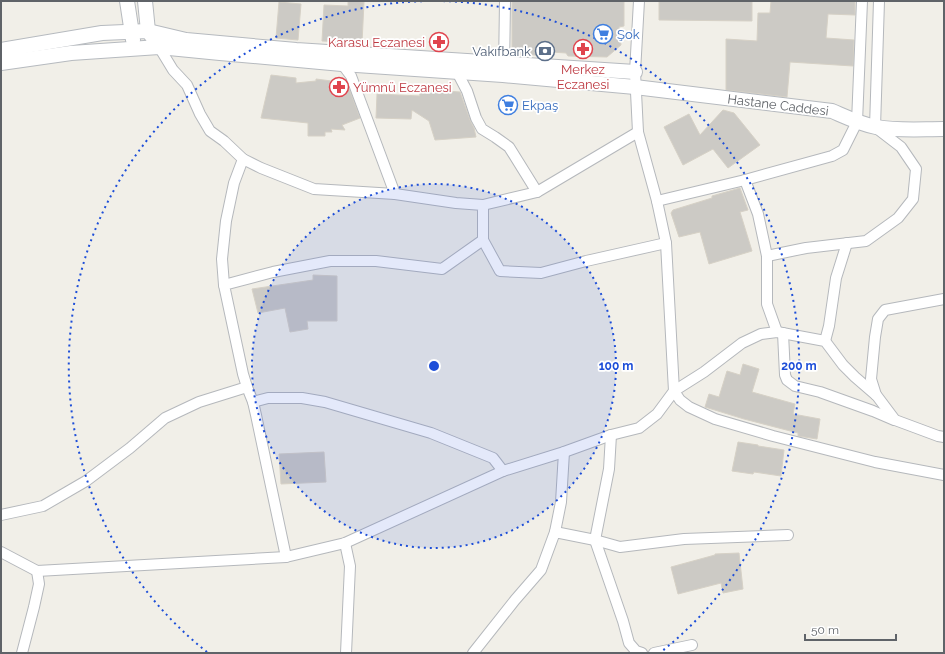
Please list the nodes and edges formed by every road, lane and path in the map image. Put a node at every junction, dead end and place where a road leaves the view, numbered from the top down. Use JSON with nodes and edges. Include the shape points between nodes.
{"nodes":[{"id":1,"x":126,"y":1,"type":"edge"},
{"id":2,"x":144,"y":1,"type":"edge"},
{"id":3,"x":505,"y":1,"type":"edge"},
{"id":4,"x":639,"y":1,"type":"edge"},
{"id":5,"x":862,"y":1,"type":"edge"},
{"id":6,"x":879,"y":1,"type":"edge"},
{"id":7,"x":148,"y":31,"type":"junction"},
{"id":8,"x":132,"y":32,"type":"junction"},
{"id":9,"x":159,"y":47,"type":"junction"},
{"id":10,"x":134,"y":49,"type":"junction"},
{"id":11,"x":1,"y":50,"type":"edge"},
{"id":12,"x":1,"y":63,"type":"edge"},
{"id":13,"x":342,"y":64,"type":"junction"},
{"id":14,"x":504,"y":69,"type":"junction"},
{"id":15,"x":457,"y":72,"type":"junction"},
{"id":16,"x":635,"y":72,"type":"junction"},
{"id":17,"x":635,"y":87,"type":"junction"},
{"id":18,"x":857,"y":122,"type":"junction"},
{"id":19,"x":875,"y":127,"type":"junction"},
{"id":20,"x":944,"y":129,"type":"edge"},
{"id":21,"x":638,"y":132,"type":"junction"},
{"id":22,"x":243,"y":160,"type":"junction"},
{"id":23,"x":745,"y":180,"type":"junction"},
{"id":24,"x":537,"y":192,"type":"junction"},
{"id":25,"x":395,"y":194,"type":"junction"},
{"id":26,"x":657,"y":201,"type":"junction"},
{"id":27,"x":483,"y":205,"type":"junction"},
{"id":28,"x":483,"y":240,"type":"junction"},
{"id":29,"x":666,"y":243,"type":"junction"},
{"id":30,"x":847,"y":243,"type":"junction"},
{"id":31,"x":767,"y":256,"type":"junction"},
{"id":32,"x":224,"y":285,"type":"junction"},
{"id":33,"x":944,"y":299,"type":"edge"},
{"id":34,"x":780,"y":333,"type":"junction"},
{"id":35,"x":825,"y":341,"type":"junction"},
{"id":36,"x":247,"y":387,"type":"junction"},
{"id":37,"x":674,"y":391,"type":"junction"},
{"id":38,"x":877,"y":396,"type":"junction"},
{"id":39,"x":253,"y":402,"type":"junction"},
{"id":40,"x":895,"y":420,"type":"junction"},
{"id":41,"x":612,"y":435,"type":"junction"},
{"id":42,"x":944,"y":437,"type":"edge"},
{"id":43,"x":564,"y":452,"type":"junction"},
{"id":44,"x":503,"y":471,"type":"junction"},
{"id":45,"x":944,"y":475,"type":"edge"},
{"id":46,"x":1,"y":515,"type":"edge"},
{"id":47,"x":555,"y":532,"type":"junction"},
{"id":48,"x":788,"y":535,"type":"dead end"},
{"id":49,"x":595,"y":540,"type":"junction"},
{"id":50,"x":345,"y":543,"type":"junction"},
{"id":51,"x":1,"y":552,"type":"edge"},
{"id":52,"x":286,"y":557,"type":"junction"},
{"id":53,"x":37,"y":571,"type":"junction"},
{"id":54,"x":692,"y":645,"type":"dead end"},
{"id":55,"x":22,"y":653,"type":"edge"},
{"id":56,"x":346,"y":653,"type":"edge"},
{"id":57,"x":473,"y":653,"type":"edge"},
{"id":58,"x":642,"y":653,"type":"edge"},
{"id":59,"x":654,"y":653,"type":"edge"}],
"edges":[{"from":1,"to":8,"type":"main road"},
{"from":2,"to":7,"type":"main road"},
{"from":3,"to":14,"type":"street"},
{"from":4,"to":16,"type":"street"},
{"from":5,"to":18,"type":"street"},
{"from":6,"to":19,"type":"street"},
{"from":7,"to":8,"type":"main road"},
{"from":7,"to":9,"type":"main road"},
{"from":7,"to":14,"type":"main road","via":[[186,40]]},
{"from":8,"to":10,"type":"main road"},
{"from":8,"to":11,"type":"main road","via":[[102,33]]},
{"from":9,"to":10,"type":"main road"},
{"from":9,"to":13,"type":"main road"},
{"from":9,"to":22,"type":"street","via":[[173,70],[187,85],[210,131]]},
{"from":10,"to":12,"type":"main road","via":[[71,53]]},
{"from":13,"to":15,"type":"main road"},
{"from":13,"to":25,"type":"street","via":[[351,76]]},
{"from":14,"to":15,"type":"main road"},
{"from":14,"to":16,"type":"main road"},
{"from":14,"to":17,"type":"main road","name":"Hastane Caddesi"},
{"from":15,"to":24,"type":"street","via":[[482,129],[509,147]]},
{"from":16,"to":17,"type":"street"},
{"from":17,"to":18,"type":"main road","name":"Hastane Caddesi","via":[[832,111]]},
{"from":17,"to":21,"type":"street"},
{"from":18,"to":19,"type":"main road","name":"Hastane Caddesi"},
{"from":18,"to":23,"type":"street","via":[[843,150],[832,156]]},
{"from":19,"to":20,"type":"main road","name":"Hastane Caddesi"},
{"from":19,"to":30,"type":"street","via":[[901,147],[916,170],[913,198],[898,218],[866,241]]},
{"from":21,"to":24,"type":"street"},
{"from":21,"to":26,"type":"street"},
{"from":22,"to":25,"type":"street","via":[[314,189]]},
{"from":22,"to":32,"type":"street","via":[[234,183],[226,221],[222,259]]},
{"from":23,"to":26,"type":"street"},
{"from":23,"to":31,"type":"street","via":[[758,214]]},
{"from":24,"to":27,"type":"street"},
{"from":25,"to":27,"type":"street"},
{"from":26,"to":29,"type":"street"},
{"from":27,"to":28,"type":"street"},
{"from":28,"to":29,"type":"street","via":[[500,271],[541,273]]},
{"from":28,"to":32,"type":"street","via":[[442,269],[376,261],[330,260]]},
{"from":29,"to":37,"type":"street"},
{"from":30,"to":31,"type":"street"},
{"from":30,"to":35,"type":"street","via":[[836,278],[830,326]]},
{"from":31,"to":34,"type":"street","via":[[767,304]]},
{"from":32,"to":36,"type":"street"},
{"from":33,"to":38,"type":"street","via":[[885,310],[878,319],[871,379]]},
{"from":34,"to":35,"type":"street"},
{"from":34,"to":37,"type":"street","via":[[761,334],[742,343]]},
{"from":34,"to":40,"type":"street","via":[[787,380],[795,386],[820,392]]},
{"from":35,"to":38,"type":"street","via":[[855,377]]},
{"from":36,"to":39,"type":"street"},
{"from":36,"to":46,"type":"street","via":[[199,402],[165,418],[86,481],[43,506]]},
{"from":37,"to":41,"type":"street","via":[[657,414],[639,428]]},
{"from":37,"to":45,"type":"street","via":[[689,407],[715,419],[875,462]]},
{"from":38,"to":40,"type":"street"},
{"from":39,"to":44,"type":"street","via":[[268,398],[302,398],[325,402],[431,433],[493,458]]},
{"from":39,"to":52,"type":"street"},
{"from":40,"to":42,"type":"street"},
{"from":41,"to":43,"type":"street"},
{"from":41,"to":49,"type":"street","via":[[609,469]]},
{"from":43,"to":44,"type":"street"},
{"from":43,"to":47,"type":"street","via":[[561,502]]},
{"from":44,"to":50,"type":"street"},
{"from":47,"to":49,"type":"street"},
{"from":47,"to":57,"type":"street","via":[[542,570]]},
{"from":48,"to":49,"type":"street","via":[[684,539],[620,547]]},
{"from":49,"to":58,"type":"street","via":[[629,643],[636,651]]},
{"from":50,"to":52,"type":"street"},
{"from":50,"to":56,"type":"street","via":[[350,566]]},
{"from":51,"to":53,"type":"street"},
{"from":52,"to":53,"type":"street"},
{"from":53,"to":55,"type":"street","via":[[38,590]]},
{"from":54,"to":59,"type":"street"}]}
